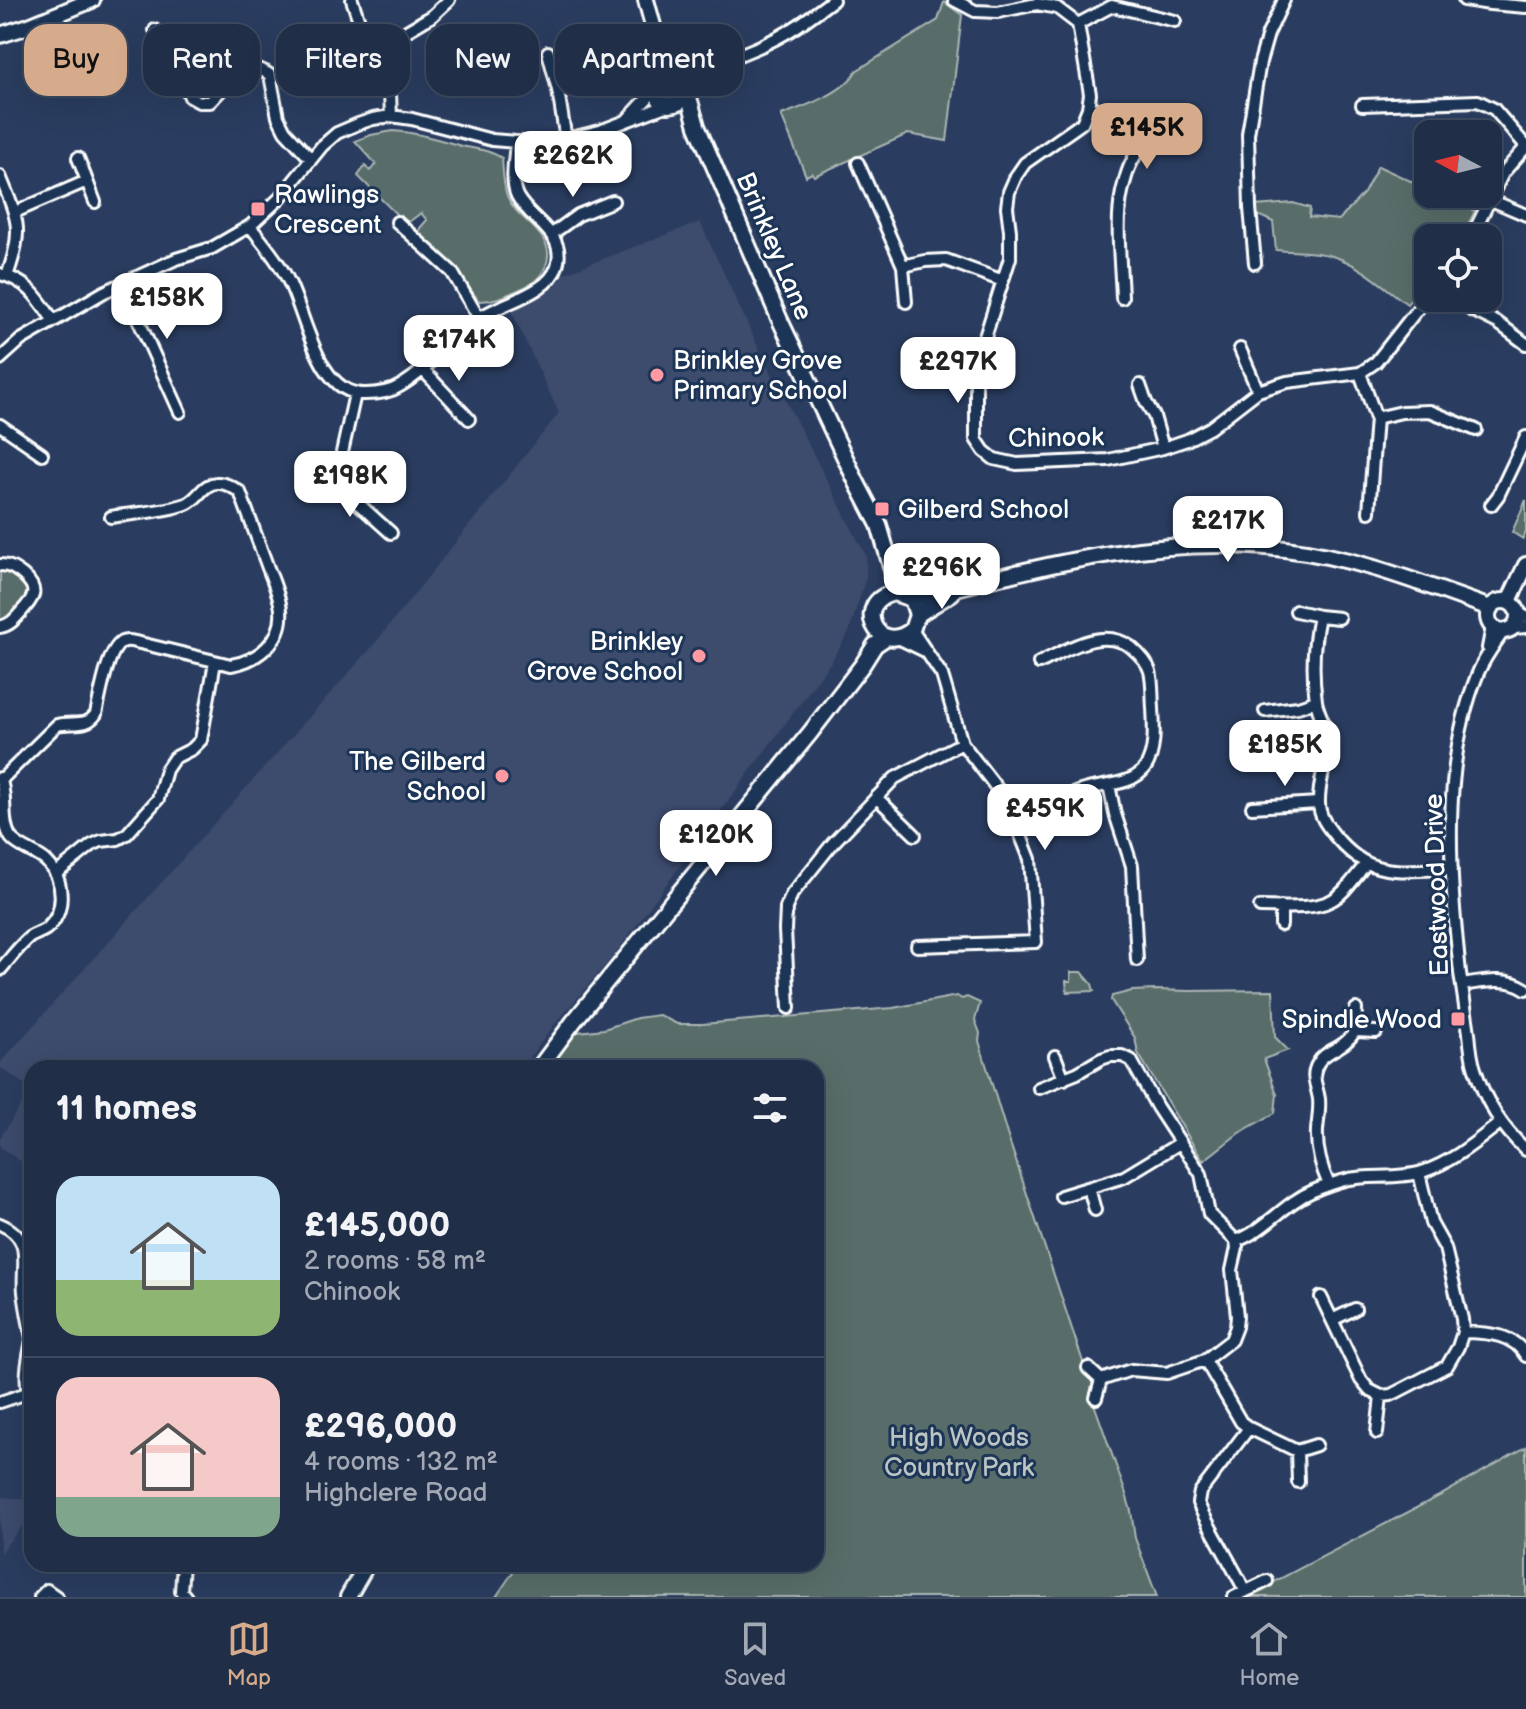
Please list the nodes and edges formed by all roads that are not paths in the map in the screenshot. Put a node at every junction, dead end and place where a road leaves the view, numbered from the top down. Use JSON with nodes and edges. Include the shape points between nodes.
{"nodes":[{"id":1,"x":92,"y":0,"type":"edge"},
{"id":2,"x":352,"y":0,"type":"edge"},
{"id":3,"x":449,"y":0,"type":"edge"},
{"id":4,"x":646,"y":0,"type":"edge"},
{"id":5,"x":833,"y":0,"type":"edge"},
{"id":6,"x":954,"y":0,"type":"edge"},
{"id":7,"x":1284,"y":0,"type":"edge"},
{"id":8,"x":1464,"y":0,"type":"edge"},
{"id":9,"x":1526,"y":7,"type":"edge"},
{"id":10,"x":1175,"y":21,"type":"dead end"},
{"id":11,"x":360,"y":24,"type":"edge"},
{"id":12,"x":653,"y":24,"type":"edge"},
{"id":13,"x":1078,"y":24,"type":"junction"},
{"id":14,"x":410,"y":29,"type":"edge"},
{"id":15,"x":0,"y":35,"type":"edge"},
{"id":16,"x":548,"y":52,"type":"dead end"},
{"id":17,"x":743,"y":53,"type":"edge"},
{"id":18,"x":260,"y":69,"type":"edge"},
{"id":19,"x":190,"y":96,"type":"edge"},
{"id":20,"x":216,"y":96,"type":"edge"},
{"id":21,"x":390,"y":96,"type":"edge"},
{"id":22,"x":647,"y":96,"type":"edge"},
{"id":23,"x":659,"y":96,"type":"edge"},
{"id":24,"x":685,"y":96,"type":"edge"},
{"id":25,"x":688,"y":96,"type":"edge"},
{"id":26,"x":671,"y":105,"type":"junction"},
{"id":27,"x":1362,"y":105,"type":"dead end"},
{"id":28,"x":1088,"y":108,"type":"junction"},
{"id":29,"x":391,"y":116,"type":"junction"},
{"id":30,"x":627,"y":120,"type":"junction"},
{"id":31,"x":697,"y":126,"type":"junction"},
{"id":32,"x":566,"y":140,"type":"junction"},
{"id":33,"x":516,"y":142,"type":"junction"},
{"id":34,"x":1526,"y":146,"type":"edge"},
{"id":35,"x":78,"y":158,"type":"dead end"},
{"id":36,"x":311,"y":159,"type":"junction"},
{"id":37,"x":858,"y":163,"type":"dead end"},
{"id":38,"x":1502,"y":175,"type":"edge"},
{"id":39,"x":0,"y":176,"type":"edge"},
{"id":40,"x":87,"y":181,"type":"junction"},
{"id":41,"x":613,"y":201,"type":"dead end"},
{"id":42,"x":95,"y":202,"type":"dead end"},
{"id":43,"x":1502,"y":205,"type":"edge"},
{"id":44,"x":15,"y":212,"type":"junction"},
{"id":45,"x":1526,"y":215,"type":"edge"},
{"id":46,"x":397,"y":222,"type":"dead end"},
{"id":47,"x":250,"y":226,"type":"junction"},
{"id":48,"x":552,"y":234,"type":"junction"},
{"id":49,"x":1255,"y":263,"type":"dead end"},
{"id":50,"x":903,"y":266,"type":"junction"},
{"id":51,"x":4,"y":275,"type":"edge"},
{"id":52,"x":1003,"y":281,"type":"junction"},
{"id":53,"x":122,"y":284,"type":"junction"},
{"id":54,"x":1122,"y":298,"type":"dead end"},
{"id":55,"x":906,"y":302,"type":"dead end"},
{"id":56,"x":1415,"y":312,"type":"edge"},
{"id":57,"x":1476,"y":312,"type":"edge"},
{"id":58,"x":479,"y":318,"type":"junction"},
{"id":59,"x":53,"y":320,"type":"junction"},
{"id":60,"x":1526,"y":344,"type":"edge"},
{"id":61,"x":1240,"y":349,"type":"dead end"},
{"id":62,"x":0,"y":359,"type":"edge"},
{"id":63,"x":423,"y":370,"type":"junction"},
{"id":64,"x":1360,"y":373,"type":"junction"},
{"id":65,"x":1140,"y":385,"type":"dead end"},
{"id":66,"x":1258,"y":391,"type":"junction"},
{"id":67,"x":355,"y":394,"type":"junction"},
{"id":68,"x":180,"y":412,"type":"dead end"},
{"id":69,"x":1376,"y":418,"type":"junction"},
{"id":70,"x":469,"y":419,"type":"dead end"},
{"id":71,"x":0,"y":425,"type":"edge"},
{"id":72,"x":1476,"y":430,"type":"dead end"},
{"id":73,"x":1526,"y":437,"type":"edge"},
{"id":74,"x":1163,"y":448,"type":"junction"},
{"id":75,"x":42,"y":454,"type":"dead end"},
{"id":76,"x":331,"y":479,"type":"junction"},
{"id":77,"x":309,"y":488,"type":"dead end"},
{"id":78,"x":1491,"y":505,"type":"dead end"},
{"id":79,"x":1369,"y":512,"type":"dead end"},
{"id":80,"x":111,"y":517,"type":"dead end"},
{"id":81,"x":391,"y":533,"type":"dead end"},
{"id":82,"x":0,"y":565,"type":"edge"},
{"id":83,"x":1526,"y":565,"type":"edge"},
{"id":84,"x":963,"y":586,"type":"junction"},
{"id":85,"x":899,"y":596,"type":"junction"},
{"id":86,"x":1490,"y":608,"type":"junction"},
{"id":87,"x":1296,"y":611,"type":"dead end"},
{"id":88,"x":1319,"y":616,"type":"junction"},
{"id":89,"x":1339,"y":618,"type":"dead end"},
{"id":90,"x":1513,"y":621,"type":"edge"},
{"id":91,"x":914,"y":622,"type":"junction"},
{"id":92,"x":874,"y":626,"type":"junction"},
{"id":93,"x":0,"y":627,"type":"edge"},
{"id":94,"x":892,"y":638,"type":"junction"},
{"id":95,"x":927,"y":652,"type":"junction"},
{"id":96,"x":215,"y":662,"type":"junction"},
{"id":97,"x":1039,"y":663,"type":"dead end"},
{"id":98,"x":863,"y":664,"type":"junction"},
{"id":99,"x":1316,"y":701,"type":"junction"},
{"id":100,"x":1265,"y":711,"type":"dead end"},
{"id":101,"x":962,"y":743,"type":"junction"},
{"id":102,"x":1,"y":778,"type":"edge"},
{"id":103,"x":1109,"y":785,"type":"junction"},
{"id":104,"x":876,"y":797,"type":"junction"},
{"id":105,"x":1318,"y":803,"type":"junction"},
{"id":106,"x":1252,"y":807,"type":"dead end"},
{"id":107,"x":1015,"y":822,"type":"junction"},
{"id":108,"x":3,"y":828,"type":"edge"},
{"id":109,"x":915,"y":835,"type":"dead end"},
{"id":110,"x":1366,"y":864,"type":"junction"},
{"id":111,"x":1452,"y":869,"type":"junction"},
{"id":112,"x":57,"y":873,"type":"junction"},
{"id":113,"x":1260,"y":907,"type":"dead end"},
{"id":114,"x":1281,"y":907,"type":"junction"},
{"id":115,"x":1281,"y":925,"type":"dead end"},
{"id":116,"x":917,"y":946,"type":"dead end"},
{"id":117,"x":1137,"y":960,"type":"dead end"},
{"id":118,"x":0,"y":970,"type":"edge"},
{"id":119,"x":1462,"y":985,"type":"junction"},
{"id":120,"x":1526,"y":989,"type":"edge"},
{"id":121,"x":789,"y":1008,"type":"dead end"},
{"id":122,"x":1356,"y":1009,"type":"dead end"},
{"id":123,"x":1355,"y":1031,"type":"junction"},
{"id":124,"x":1376,"y":1032,"type":"dead end"},
{"id":125,"x":1055,"y":1056,"type":"dead end"},
{"id":126,"x":545,"y":1060,"type":"edge"},
{"id":127,"x":1064,"y":1079,"type":"junction"},
{"id":128,"x":1039,"y":1088,"type":"dead end"},
{"id":129,"x":1500,"y":1123,"type":"junction"},
{"id":130,"x":1180,"y":1143,"type":"junction"},
{"id":131,"x":1526,"y":1150,"type":"edge"},
{"id":132,"x":1419,"y":1173,"type":"junction"},
{"id":133,"x":1329,"y":1185,"type":"junction"},
{"id":134,"x":1089,"y":1188,"type":"junction"},
{"id":135,"x":1061,"y":1196,"type":"dead end"},
{"id":136,"x":1095,"y":1210,"type":"dead end"},
{"id":137,"x":0,"y":1224,"type":"edge"},
{"id":138,"x":1236,"y":1241,"type":"junction"},
{"id":139,"x":24,"y":1256,"type":"edge"},
{"id":140,"x":1321,"y":1297,"type":"dead end"},
{"id":141,"x":1355,"y":1309,"type":"dead end"},
{"id":142,"x":1332,"y":1320,"type":"junction"},
{"id":143,"x":1463,"y":1332,"type":"junction"},
{"id":144,"x":1526,"y":1356,"type":"edge"},
{"id":145,"x":1205,"y":1360,"type":"junction"},
{"id":146,"x":1088,"y":1368,"type":"dead end"},
{"id":147,"x":1101,"y":1380,"type":"junction"},
{"id":148,"x":1381,"y":1396,"type":"junction"},
{"id":149,"x":1096,"y":1398,"type":"dead end"},
{"id":150,"x":24,"y":1399,"type":"edge"},
{"id":151,"x":0,"y":1402,"type":"edge"},
{"id":152,"x":1249,"y":1428,"type":"junction"},
{"id":153,"x":1377,"y":1433,"type":"dead end"},
{"id":154,"x":1316,"y":1445,"type":"dead end"},
{"id":155,"x":1297,"y":1451,"type":"junction"},
{"id":156,"x":1298,"y":1482,"type":"dead end"},
{"id":157,"x":182,"y":1572,"type":"edge"},
{"id":158,"x":356,"y":1572,"type":"edge"},
{"id":159,"x":362,"y":1572,"type":"edge"},
{"id":160,"x":1267,"y":1581,"type":"dead end"},
{"id":161,"x":1245,"y":1590,"type":"junction"},
{"id":162,"x":348,"y":1596,"type":"edge"},
{"id":163,"x":40,"y":1597,"type":"edge"},
{"id":164,"x":57,"y":1597,"type":"edge"},
{"id":165,"x":186,"y":1597,"type":"edge"},
{"id":166,"x":1234,"y":1597,"type":"edge"}],
"edges":[{"from":1,"to":15,"type":"street"},
{"from":2,"to":11,"type":"street"},
{"from":3,"to":14,"type":"street"},
{"from":4,"to":12,"type":"street","name":"Brinkley Lane"},
{"from":5,"to":17,"type":"street","via":[[795,27]]},
{"from":6,"to":13,"type":"street","via":[[975,11],[1037,4],[1057,8]]},
{"from":7,"to":49,"type":"street","via":[[1260,62],[1248,134]]},
{"from":8,"to":9,"type":"street"},
{"from":10,"to":13,"type":"street","via":[[1112,6]]},
{"from":13,"to":28,"type":"street"},
{"from":16,"to":32,"type":"street"},
{"from":18,"to":36,"type":"street","via":[[270,75],[285,131]]},
{"from":19,"to":20,"type":"street","via":[[199,102]]},
{"from":21,"to":29,"type":"street"},
{"from":22,"to":30,"type":"street"},
{"from":23,"to":26,"type":"street","name":"Brinkley Lane"},
{"from":24,"to":26,"type":"street"},
{"from":25,"to":31,"type":"street","name":"Brinkley Lane"},
{"from":26,"to":30,"type":"street"},
{"from":26,"to":31,"type":"street","name":"Brinkley Lane"},
{"from":27,"to":34,"type":"street","via":[[1478,101],[1494,109]]},
{"from":28,"to":52,"type":"street","name":"Chinook","via":[[1082,123],[1025,163],[1016,176],[1007,207],[1010,258]]},
{"from":28,"to":54,"type":"street","via":[[1122,113],[1140,126],[1141,145],[1121,193]]},
{"from":29,"to":33,"type":"street"},
{"from":29,"to":36,"type":"street","via":[[337,133]]},
{"from":30,"to":32,"type":"street"},
{"from":31,"to":85,"type":"street","name":"Brinkley Lane","via":[[779,318],[879,525]]},
{"from":32,"to":33,"type":"street"},
{"from":33,"to":48,"type":"street","via":[[518,198]]},
{"from":34,"to":38,"type":"street"},
{"from":35,"to":40,"type":"street"},
{"from":36,"to":47,"type":"street"},
{"from":37,"to":50,"type":"street"},
{"from":39,"to":44,"type":"street"},
{"from":40,"to":42,"type":"street"},
{"from":40,"to":44,"type":"street"},
{"from":41,"to":48,"type":"street","via":[[578,215]]},
{"from":43,"to":45,"type":"street"},
{"from":44,"to":51,"type":"street","via":[[19,235]]},
{"from":46,"to":58,"type":"street","via":[[452,272]]},
{"from":47,"to":53,"type":"street","via":[[212,248]]},
{"from":47,"to":67,"type":"street","via":[[288,279],[324,368]]},
{"from":48,"to":58,"type":"street","via":[[559,256],[551,279]]},
{"from":50,"to":52,"type":"street","via":[[946,260]]},
{"from":50,"to":55,"type":"street"},
{"from":51,"to":59,"type":"street","via":[[32,289]]},
{"from":52,"to":74,"type":"street","name":"Chinook","via":[[976,379],[976,439],[984,451],[1017,464],[1060,464]]},
{"from":53,"to":59,"type":"street"},
{"from":53,"to":68,"type":"street"},
{"from":56,"to":64,"type":"street","via":[[1376,362]]},
{"from":57,"to":60,"type":"street"},
{"from":58,"to":63,"type":"street"},
{"from":59,"to":62,"type":"street"},
{"from":61,"to":66,"type":"street"},
{"from":63,"to":67,"type":"street","via":[[397,388]]},
{"from":63,"to":70,"type":"street"},
{"from":64,"to":66,"type":"street","name":"Chinook"},
{"from":64,"to":69,"type":"street"},
{"from":65,"to":74,"type":"street"},
{"from":66,"to":74,"type":"street","name":"Chinook","via":[[1210,428]]},
{"from":67,"to":76,"type":"street"},
{"from":69,"to":72,"type":"street","via":[[1430,411]]},
{"from":69,"to":79,"type":"street"},
{"from":71,"to":75,"type":"street"},
{"from":73,"to":78,"type":"street"},
{"from":76,"to":77,"type":"street"},
{"from":76,"to":81,"type":"street"},
{"from":80,"to":96,"type":"street","via":[[174,508],[219,482],[240,492],[282,611],[277,633],[262,652],[246,662]]},
{"from":82,"to":93,"type":"street","via":[[13,567],[31,582],[33,591],[32,600],[11,624]]},
{"from":83,"to":90,"type":"street"},
{"from":84,"to":85,"type":"street"},
{"from":84,"to":86,"type":"street","via":[[1093,555],[1219,544],[1341,559]]},
{"from":84,"to":91,"type":"street"},
{"from":85,"to":91,"type":"street"},
{"from":85,"to":92,"type":"street","via":[[876,602]]},
{"from":86,"to":90,"type":"street","via":[[1500,601]]},
{"from":86,"to":90,"type":"street","via":[[1489,622]]},
{"from":87,"to":88,"type":"street"},
{"from":88,"to":89,"type":"street"},
{"from":88,"to":99,"type":"street","via":[[1313,669]]},
{"from":90,"to":111,"type":"street","name":"Eastwood Drive","via":[[1487,654],[1467,706],[1453,785]]},
{"from":91,"to":94,"type":"street"},
{"from":91,"to":95,"type":"street"},
{"from":92,"to":94,"type":"street"},
{"from":92,"to":98,"type":"street"},
{"from":94,"to":95,"type":"street"},
{"from":94,"to":98,"type":"street","via":[[875,645]]},
{"from":95,"to":101,"type":"street","via":[[942,675]]},
{"from":96,"to":102,"type":"street","via":[[120,643],[112,652],[91,721],[57,725]]},
{"from":96,"to":112,"type":"street","via":[[201,740],[174,758],[158,799],[127,834],[92,845]]},
{"from":97,"to":103,"type":"street","via":[[1089,640],[1107,638],[1123,641],[1150,669],[1154,722],[1145,768],[1134,778]]},
{"from":98,"to":126,"type":"street"},
{"from":99,"to":100,"type":"street"},
{"from":99,"to":105,"type":"street","via":[[1328,748]]},
{"from":101,"to":104,"type":"street","via":[[895,778]]},
{"from":101,"to":107,"type":"street"},
{"from":102,"to":108,"type":"street"},
{"from":103,"to":107,"type":"street","via":[[1070,795]]},
{"from":103,"to":117,"type":"street","via":[[1132,866]]},
{"from":104,"to":109,"type":"street"},
{"from":104,"to":121,"type":"street","via":[[833,843],[786,908]]},
{"from":105,"to":106,"type":"street"},
{"from":105,"to":110,"type":"street","via":[[1336,836]]},
{"from":107,"to":116,"type":"street","via":[[1030,859],[1036,942]]},
{"from":108,"to":112,"type":"street"},
{"from":110,"to":111,"type":"street","via":[[1394,870]]},
{"from":110,"to":114,"type":"street","via":[[1331,901]]},
{"from":111,"to":119,"type":"street","name":"Eastwood Drive"},
{"from":112,"to":118,"type":"street","via":[[60,910]]},
{"from":113,"to":114,"type":"street"},
{"from":114,"to":115,"type":"street"},
{"from":119,"to":120,"type":"street","via":[[1492,981],[1518,983]]},
{"from":119,"to":129,"type":"street","name":"Eastwood Drive","via":[[1473,1066]]},
{"from":122,"to":123,"type":"street"},
{"from":123,"to":124,"type":"street"},
{"from":123,"to":133,"type":"street","via":[[1315,1066],[1317,1144]]},
{"from":125,"to":127,"type":"street"},
{"from":127,"to":128,"type":"street"},
{"from":127,"to":130,"type":"street","via":[[1110,1056],[1131,1060]]},
{"from":129,"to":131,"type":"street","name":"Eastwood Drive"},
{"from":129,"to":132,"type":"street"},
{"from":130,"to":134,"type":"street","via":[[1124,1177]]},
{"from":130,"to":138,"type":"street","via":[[1201,1174],[1209,1214]]},
{"from":132,"to":133,"type":"street"},
{"from":132,"to":143,"type":"street","via":[[1431,1223],[1445,1248]]},
{"from":133,"to":138,"type":"street","via":[[1296,1200]]},
{"from":134,"to":135,"type":"street"},
{"from":134,"to":136,"type":"street"},
{"from":137,"to":139,"type":"street","via":[[16,1234]]},
{"from":138,"to":145,"type":"street","via":[[1236,1327],[1231,1340]]},
{"from":140,"to":142,"type":"street"},
{"from":141,"to":142,"type":"street"},
{"from":142,"to":148,"type":"street","via":[[1361,1380]]},
{"from":143,"to":144,"type":"street","via":[[1513,1340]]},
{"from":143,"to":148,"type":"street","via":[[1447,1366]]},
{"from":145,"to":147,"type":"street","via":[[1167,1373],[1131,1370]]},
{"from":145,"to":152,"type":"street"},
{"from":146,"to":147,"type":"street"},
{"from":147,"to":149,"type":"street"},
{"from":148,"to":153,"type":"street"},
{"from":150,"to":151,"type":"street"},
{"from":152,"to":155,"type":"street"},
{"from":152,"to":161,"type":"street","via":[[1207,1481],[1198,1503]]},
{"from":154,"to":155,"type":"street"},
{"from":155,"to":156,"type":"street"},
{"from":157,"to":165,"type":"street","via":[[181,1591]]},
{"from":158,"to":162,"type":"street"},
{"from":159,"to":162,"type":"street"},
{"from":160,"to":161,"type":"street"},
{"from":161,"to":166,"type":"street"},
{"from":163,"to":164,"type":"street","via":[[47,1590]]}]}
